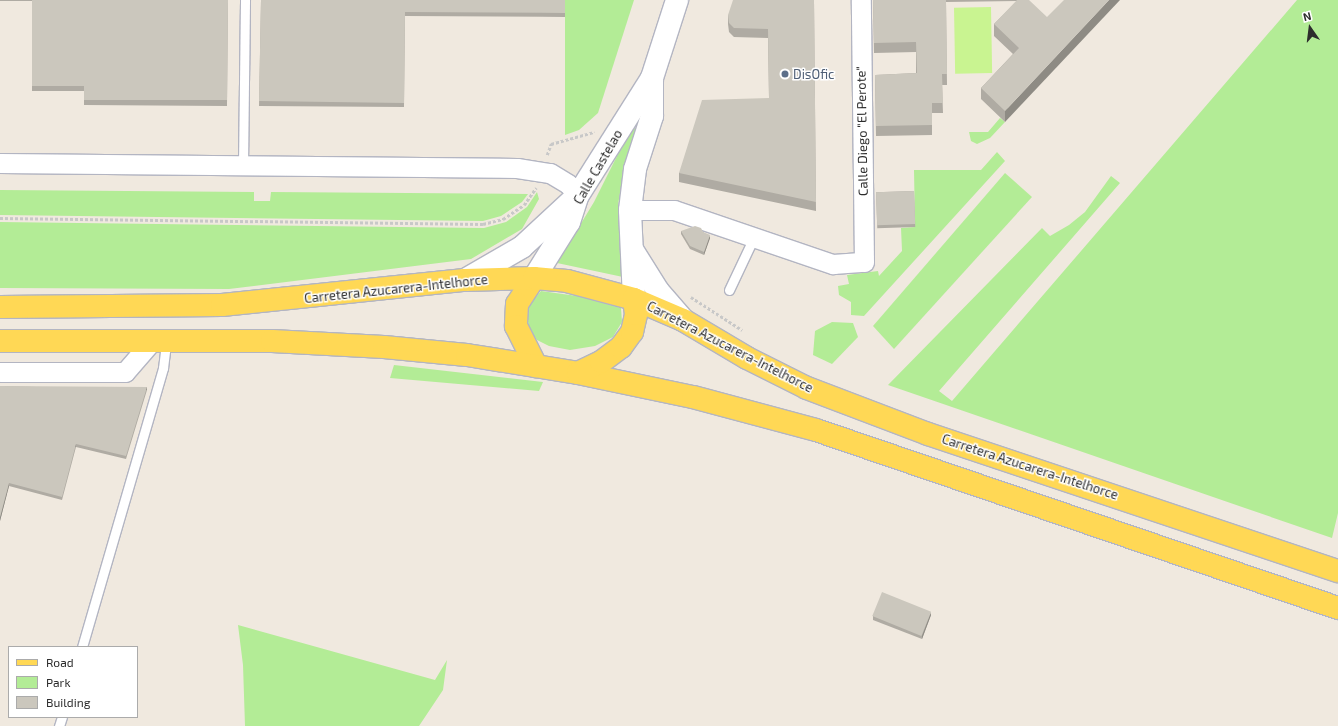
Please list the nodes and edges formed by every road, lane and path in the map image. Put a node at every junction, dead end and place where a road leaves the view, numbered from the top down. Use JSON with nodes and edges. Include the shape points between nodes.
{"nodes":[{"id":1,"x":244,"y":0,"type":"edge"},
{"id":2,"x":677,"y":0,"type":"edge"},
{"id":3,"x":860,"y":0,"type":"edge"},
{"id":4,"x":652,"y":78,"type":"junction"},
{"id":5,"x":0,"y":163,"type":"edge"},
{"id":6,"x":243,"y":165,"type":"junction"},
{"id":7,"x":578,"y":195,"type":"junction"},
{"id":8,"x":630,"y":210,"type":"junction"},
{"id":9,"x":754,"y":237,"type":"junction"},
{"id":10,"x":632,"y":248,"type":"junction"},
{"id":11,"x":534,"y":278,"type":"junction"},
{"id":12,"x":465,"y":280,"type":"junction"},
{"id":13,"x":729,"y":290,"type":"dead end"},
{"id":14,"x":634,"y":299,"type":"junction"},
{"id":15,"x":0,"y":307,"type":"edge"},
{"id":16,"x":683,"y":320,"type":"junction"},
{"id":17,"x":0,"y":341,"type":"edge"},
{"id":18,"x":158,"y":342,"type":"junction"},
{"id":19,"x":536,"y":366,"type":"junction"},
{"id":20,"x":0,"y":372,"type":"edge"},
{"id":21,"x":578,"y":373,"type":"junction"},
{"id":22,"x":1338,"y":571,"type":"edge"},
{"id":23,"x":1338,"y":608,"type":"edge"},
{"id":24,"x":82,"y":646,"type":"edge"}],
"edges":[{"from":1,"to":6,"type":"lane"},
{"from":2,"to":4,"type":"main road","name":"Calle Castelao"},
{"from":3,"to":9,"type":"street","name":"Calle Diego \"El Perote\"","via":[[864,262],[833,264]]},
{"from":4,"to":7,"type":"main road","name":"Calle Castelao"},
{"from":4,"to":8,"type":"main road","name":"Calle Castelao","via":[[652,116],[635,169]]},
{"from":5,"to":6,"type":"street"},
{"from":6,"to":7,"type":"street","via":[[517,168],[550,173],[568,184]]},
{"from":7,"to":11,"type":"main road","name":"Calle Castelao","via":[[569,222]]},
{"from":7,"to":12,"type":"main road","via":[[522,247]]},
{"from":8,"to":9,"type":"street","via":[[674,210]]},
{"from":8,"to":10,"type":"main road","name":"Calle Castelao"},
{"from":9,"to":13,"type":"lane"},
{"from":10,"to":14,"type":"main road","name":"Calle Castelao"},
{"from":10,"to":16,"type":"main road","via":[[658,291]]},
{"from":11,"to":12,"type":"main road","name":"Carretera Azucarera-Intelhorce"},
{"from":11,"to":14,"type":"main road","name":"Carretera Azucarera-Intelhorce","via":[[567,280]]},
{"from":11,"to":19,"type":"main road","via":[[517,304],[516,326]]},
{"from":12,"to":15,"type":"main road","name":"Carretera Azucarera-Intelhorce","via":[[222,305]]},
{"from":14,"to":16,"type":"main road","name":"Carretera Azucarera-Intelhorce"},
{"from":14,"to":21,"type":"main road","via":[[636,314],[632,332],[621,347],[601,362]]},
{"from":16,"to":22,"type":"main road","name":"Carretera Azucarera-Intelhorce","via":[[747,358],[807,388],[928,434]]},
{"from":17,"to":18,"type":"main road"},
{"from":18,"to":19,"type":"main road","via":[[272,341],[384,347],[467,355]]},
{"from":18,"to":20,"type":"street","via":[[125,372]]},
{"from":18,"to":24,"type":"lane","via":[[163,368]]},
{"from":19,"to":21,"type":"main road"},
{"from":21,"to":23,"type":"main road","via":[[693,397],[816,430]]}]}
